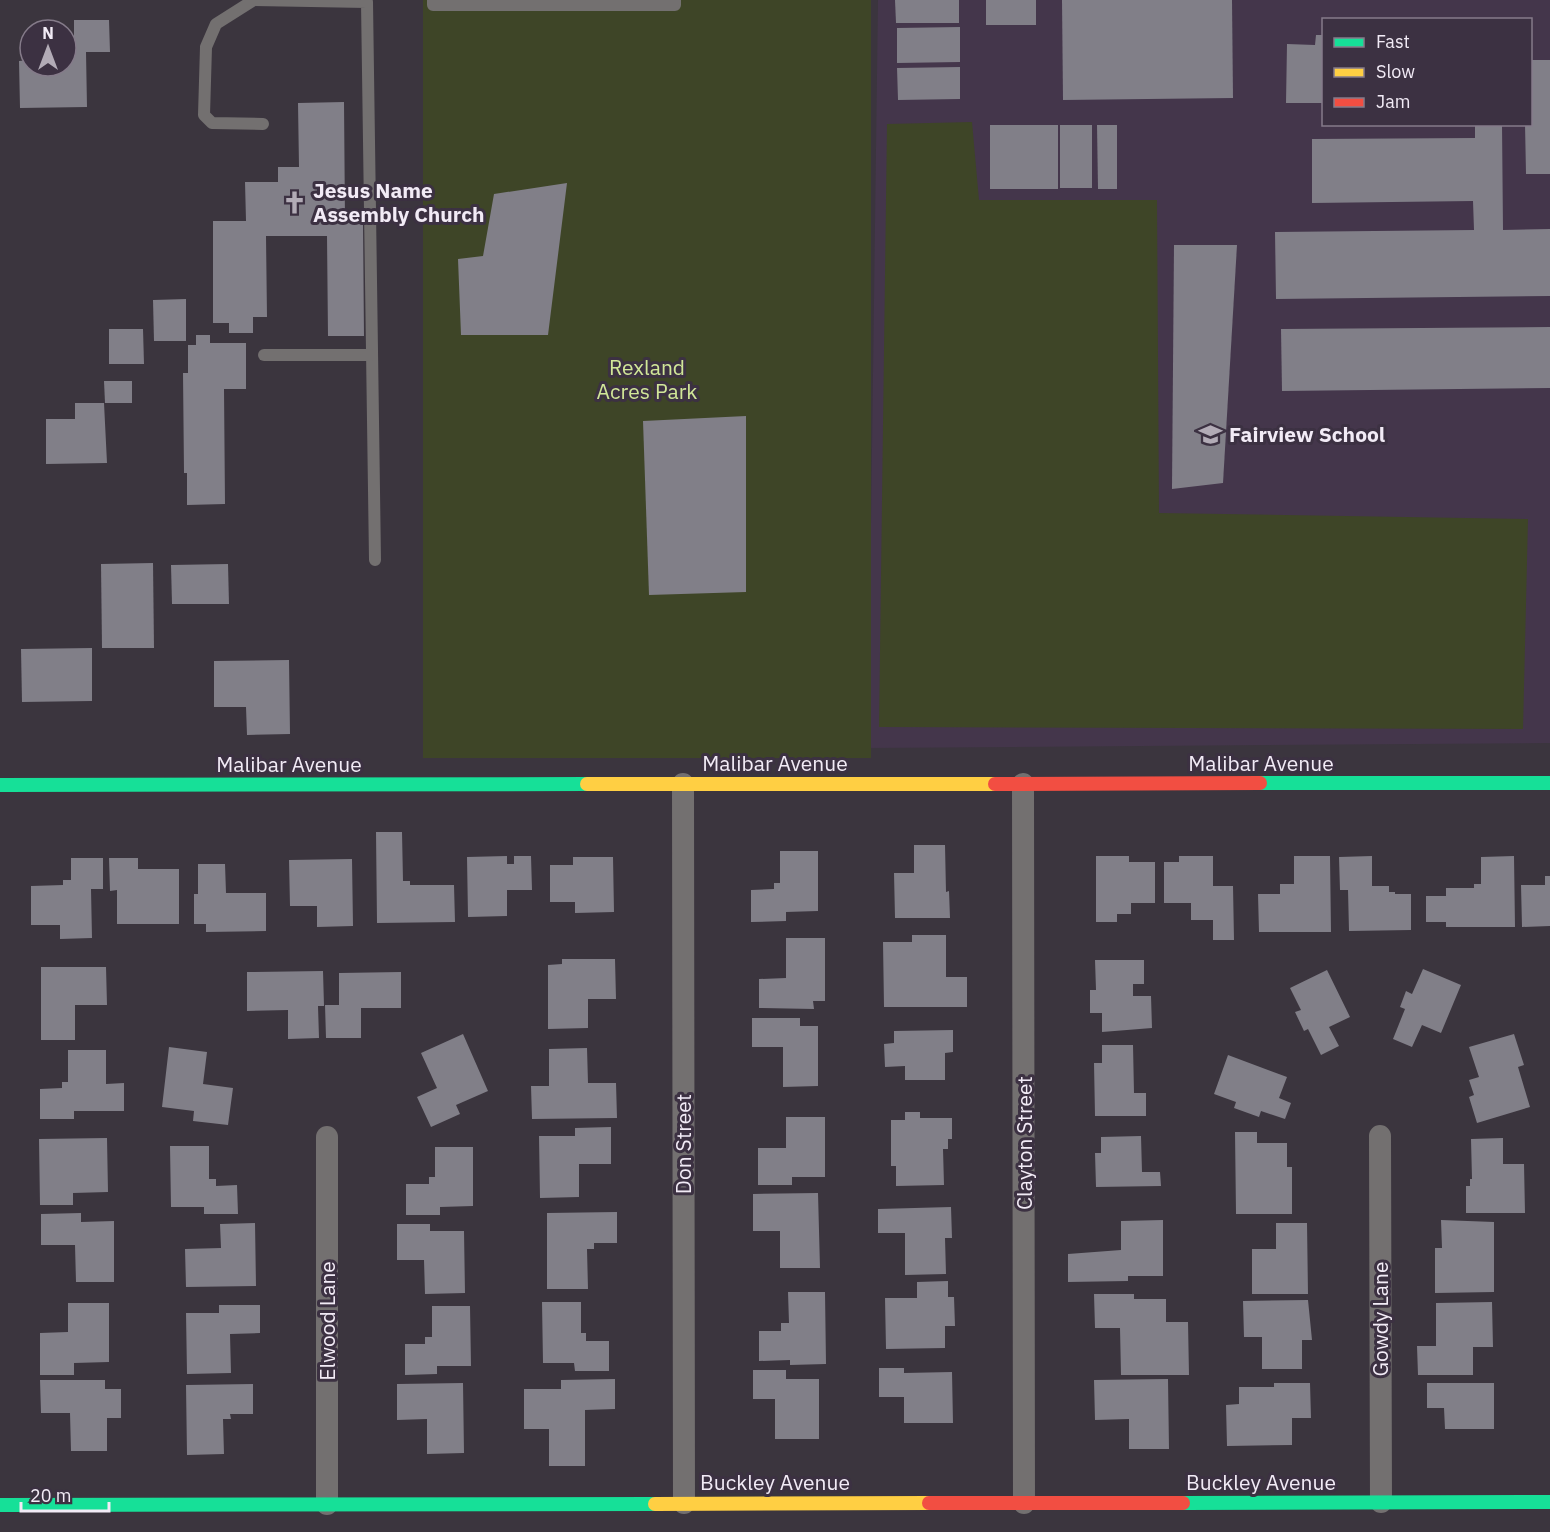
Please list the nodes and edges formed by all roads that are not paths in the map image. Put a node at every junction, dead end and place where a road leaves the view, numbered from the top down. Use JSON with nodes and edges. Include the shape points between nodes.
{"nodes":[{"id":1,"x":254,"y":0,"type":"edge"},
{"id":2,"x":433,"y":0,"type":"edge"},
{"id":3,"x":675,"y":0,"type":"edge"},
{"id":4,"x":263,"y":124,"type":"dead end"},
{"id":5,"x":264,"y":355,"type":"dead end"},
{"id":6,"x":372,"y":355,"type":"junction"},
{"id":7,"x":375,"y":560,"type":"dead end"},
{"id":8,"x":1550,"y":783,"type":"edge"},
{"id":9,"x":683,"y":784,"type":"junction"},
{"id":10,"x":1023,"y":784,"type":"junction"},
{"id":11,"x":0,"y":785,"type":"edge"},
{"id":12,"x":1380,"y":1136,"type":"dead end"},
{"id":13,"x":327,"y":1137,"type":"dead end"},
{"id":14,"x":1381,"y":1502,"type":"junction"},
{"id":15,"x":1550,"y":1502,"type":"edge"},
{"id":16,"x":684,"y":1503,"type":"junction"},
{"id":17,"x":1024,"y":1503,"type":"junction"},
{"id":18,"x":327,"y":1504,"type":"junction"},
{"id":19,"x":0,"y":1505,"type":"edge"}],
"edges":[{"from":1,"to":4,"type":"lane","via":[[216,24],[206,47],[204,115],[212,123]]},
{"from":1,"to":6,"type":"lane","via":[[367,2]]},
{"from":2,"to":3,"type":"lane","via":[[433,5],[675,5]]},
{"from":5,"to":6,"type":"lane"},
{"from":6,"to":7,"type":"lane"},
{"from":8,"to":10,"type":"street","name":"Malibar Avenue"},
{"from":9,"to":10,"type":"street","name":"Malibar Avenue"},
{"from":9,"to":11,"type":"street","name":"Malibar Avenue"},
{"from":9,"to":16,"type":"street","name":"Don Street"},
{"from":10,"to":17,"type":"street","name":"Clayton Street"},
{"from":12,"to":14,"type":"street","name":"Gowdy Lane"},
{"from":13,"to":18,"type":"street","name":"Elwood Lane"},
{"from":14,"to":15,"type":"street","name":"Buckley Avenue"},
{"from":14,"to":17,"type":"street","name":"Buckley Avenue"},
{"from":16,"to":17,"type":"street","name":"Buckley Avenue"},
{"from":16,"to":18,"type":"street","name":"Buckley Avenue"},
{"from":18,"to":19,"type":"street","name":"Buckley Avenue"}]}
